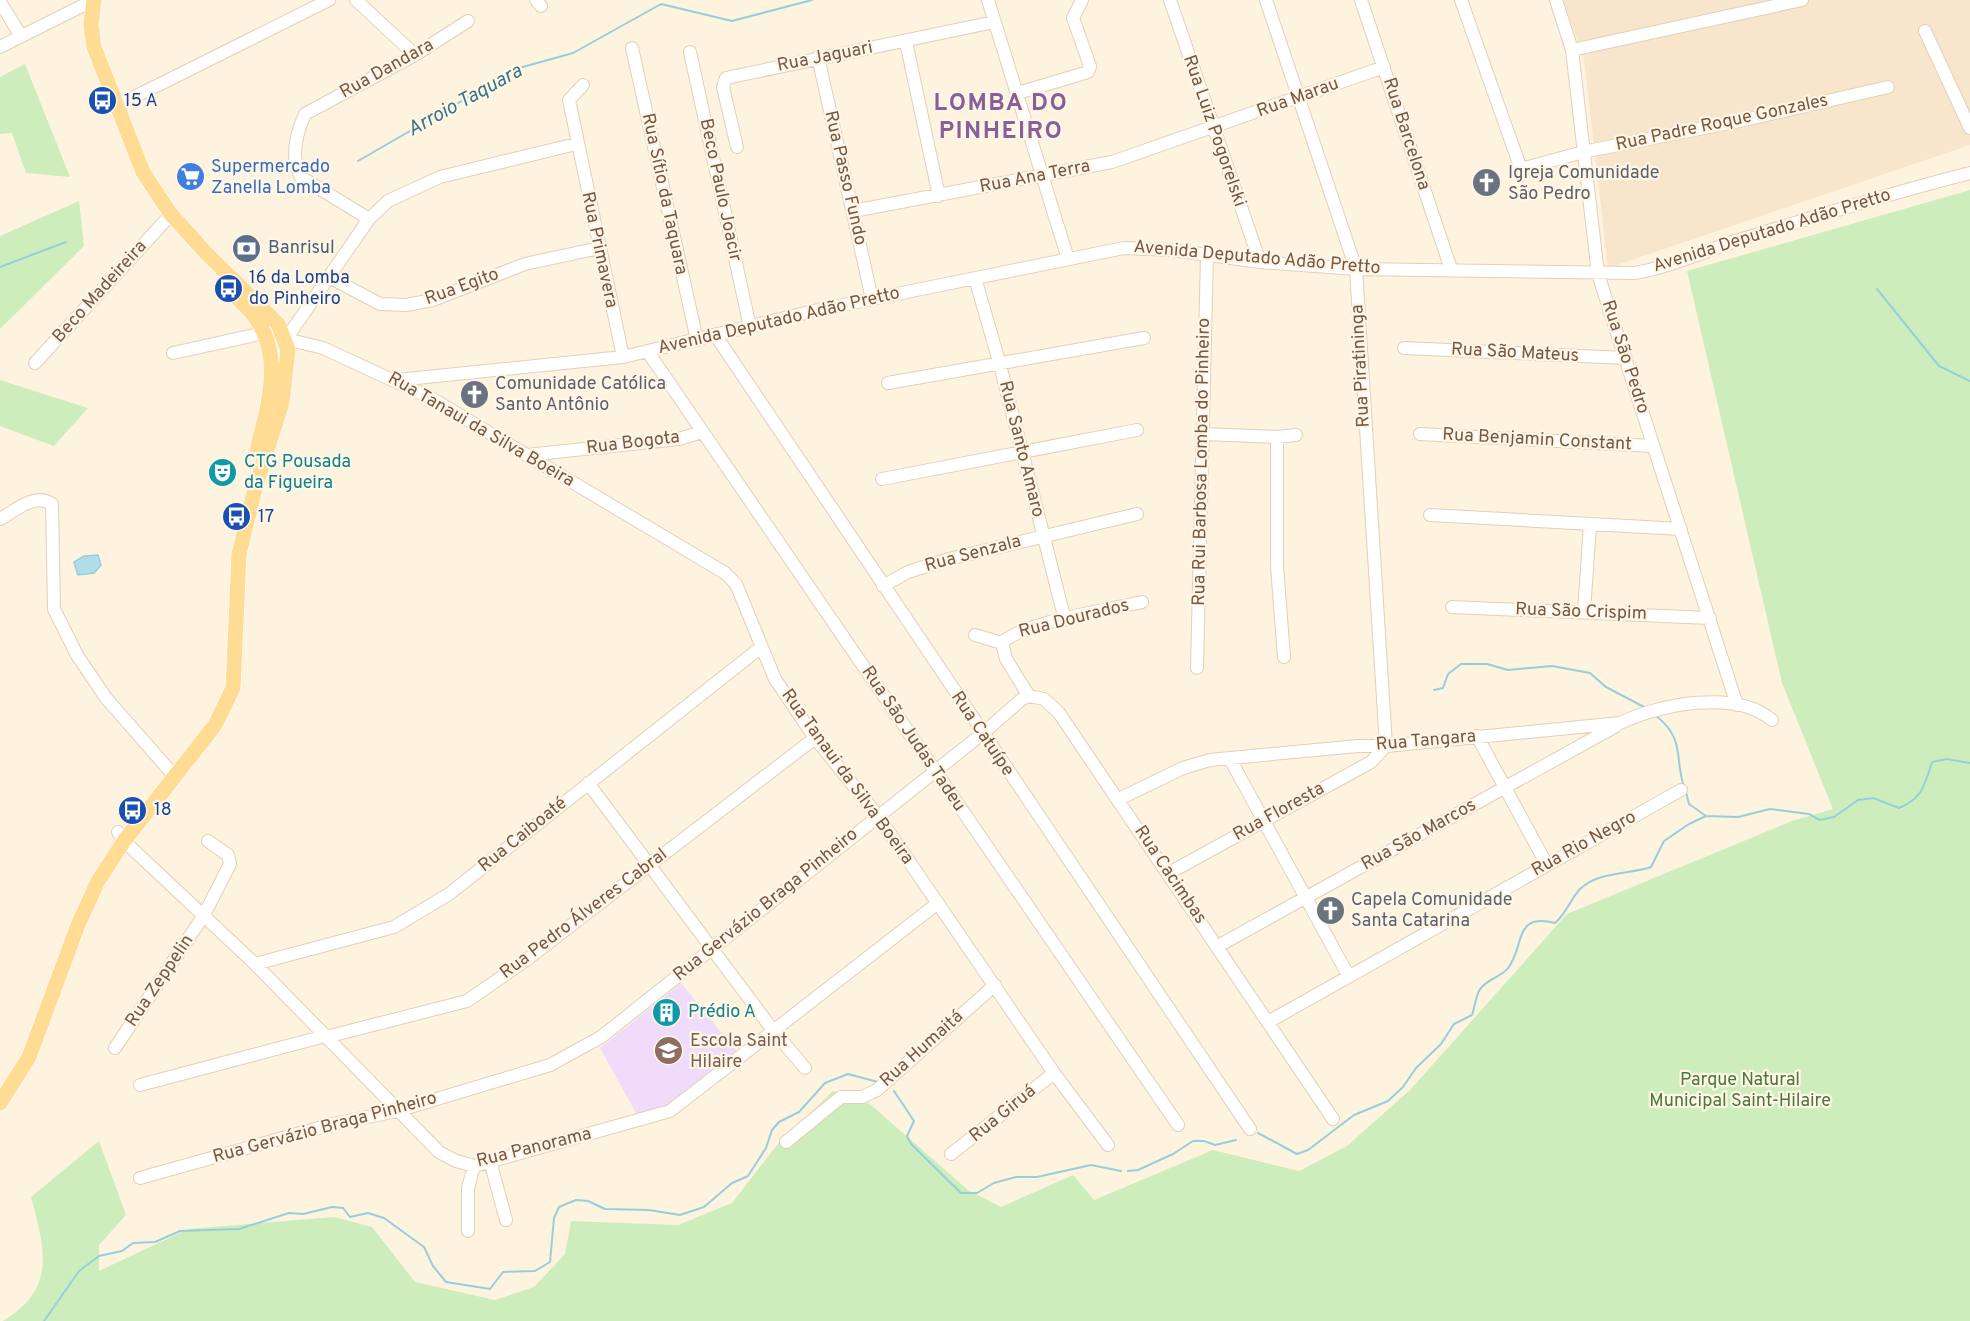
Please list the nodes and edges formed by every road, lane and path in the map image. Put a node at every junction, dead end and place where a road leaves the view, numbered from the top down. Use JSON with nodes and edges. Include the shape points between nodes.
{"nodes":[{"id":1,"x":329,"y":0,"type":"edge"},
{"id":2,"x":356,"y":0,"type":"edge"},
{"id":3,"x":988,"y":0,"type":"edge"},
{"id":4,"x":1082,"y":0,"type":"edge"},
{"id":5,"x":1170,"y":0,"type":"edge"},
{"id":6,"x":1266,"y":0,"type":"edge"},
{"id":7,"x":1361,"y":0,"type":"edge"},
{"id":8,"x":1461,"y":0,"type":"edge"},
{"id":9,"x":1556,"y":0,"type":"edge"},
{"id":10,"x":1802,"y":0,"type":"edge"},
{"id":11,"x":0,"y":2,"type":"edge"},
{"id":12,"x":88,"y":2,"type":"edge"},
{"id":13,"x":468,"y":21,"type":"dead end"},
{"id":14,"x":994,"y":22,"type":"junction"},
{"id":15,"x":1925,"y":31,"type":"dead end"},
{"id":16,"x":21,"y":36,"type":"junction"},
{"id":17,"x":906,"y":42,"type":"junction"},
{"id":18,"x":0,"y":47,"type":"edge"},
{"id":19,"x":632,"y":48,"type":"dead end"},
{"id":20,"x":1572,"y":50,"type":"junction"},
{"id":21,"x":690,"y":52,"type":"dead end"},
{"id":22,"x":415,"y":55,"type":"junction"},
{"id":23,"x":818,"y":57,"type":"junction"},
{"id":24,"x":1384,"y":67,"type":"junction"},
{"id":25,"x":583,"y":85,"type":"dead end"},
{"id":26,"x":1888,"y":87,"type":"dead end"},
{"id":27,"x":1018,"y":93,"type":"junction"},
{"id":28,"x":1300,"y":98,"type":"junction"},
{"id":29,"x":116,"y":106,"type":"junction"},
{"id":30,"x":1213,"y":128,"type":"junction"},
{"id":31,"x":1970,"y":128,"type":"edge"},
{"id":32,"x":576,"y":144,"type":"junction"},
{"id":33,"x":737,"y":147,"type":"dead end"},
{"id":34,"x":1583,"y":152,"type":"junction"},
{"id":35,"x":1970,"y":173,"type":"edge"},
{"id":36,"x":1042,"y":176,"type":"junction"},
{"id":37,"x":939,"y":195,"type":"junction"},
{"id":38,"x":853,"y":211,"type":"junction"},
{"id":39,"x":369,"y":219,"type":"junction"},
{"id":40,"x":165,"y":220,"type":"junction"},
{"id":41,"x":599,"y":248,"type":"junction"},
{"id":42,"x":1207,"y":255,"type":"junction"},
{"id":43,"x":1068,"y":259,"type":"junction"},
{"id":44,"x":1260,"y":262,"type":"junction"},
{"id":45,"x":1451,"y":268,"type":"junction"},
{"id":46,"x":1356,"y":269,"type":"junction"},
{"id":47,"x":1598,"y":274,"type":"junction"},
{"id":48,"x":329,"y":277,"type":"junction"},
{"id":49,"x":975,"y":278,"type":"junction"},
{"id":50,"x":872,"y":299,"type":"junction"},
{"id":51,"x":278,"y":324,"type":"junction"},
{"id":52,"x":750,"y":327,"type":"junction"},
{"id":53,"x":264,"y":333,"type":"junction"},
{"id":54,"x":716,"y":336,"type":"junction"},
{"id":55,"x":1144,"y":338,"type":"dead end"},
{"id":56,"x":697,"y":340,"type":"junction"},
{"id":57,"x":287,"y":345,"type":"junction"},
{"id":58,"x":1404,"y":348,"type":"dead end"},
{"id":59,"x":271,"y":351,"type":"junction"},
{"id":60,"x":648,"y":352,"type":"junction"},
{"id":61,"x":173,"y":353,"type":"dead end"},
{"id":62,"x":623,"y":357,"type":"junction"},
{"id":63,"x":1626,"y":358,"type":"junction"},
{"id":64,"x":36,"y":363,"type":"dead end"},
{"id":65,"x":1000,"y":364,"type":"junction"},
{"id":66,"x":398,"y":380,"type":"junction"},
{"id":67,"x":888,"y":383,"type":"dead end"},
{"id":68,"x":1137,"y":430,"type":"dead end"},
{"id":69,"x":702,"y":432,"type":"junction"},
{"id":70,"x":1203,"y":434,"type":"junction"},
{"id":71,"x":1420,"y":434,"type":"dead end"},
{"id":72,"x":1296,"y":435,"type":"dead end"},
{"id":73,"x":1277,"y":437,"type":"junction"},
{"id":74,"x":1653,"y":446,"type":"junction"},
{"id":75,"x":1021,"y":452,"type":"junction"},
{"id":76,"x":527,"y":455,"type":"junction"},
{"id":77,"x":882,"y":478,"type":"dead end"},
{"id":78,"x":1137,"y":514,"type":"dead end"},
{"id":79,"x":1430,"y":515,"type":"dead end"},
{"id":80,"x":0,"y":519,"type":"edge"},
{"id":81,"x":1590,"y":525,"type":"junction"},
{"id":82,"x":1681,"y":529,"type":"junction"},
{"id":83,"x":1043,"y":536,"type":"junction"},
{"id":84,"x":883,"y":586,"type":"junction"},
{"id":85,"x":1142,"y":602,"type":"dead end"},
{"id":86,"x":1452,"y":607,"type":"dead end"},
{"id":87,"x":1584,"y":611,"type":"junction"},
{"id":88,"x":1710,"y":618,"type":"junction"},
{"id":89,"x":1065,"y":620,"type":"junction"},
{"id":90,"x":975,"y":635,"type":"dead end"},
{"id":91,"x":1002,"y":644,"type":"junction"},
{"id":92,"x":760,"y":648,"type":"junction"},
{"id":93,"x":1284,"y":657,"type":"dead end"},
{"id":94,"x":1197,"y":668,"type":"dead end"},
{"id":95,"x":1029,"y":696,"type":"junction"},
{"id":96,"x":1737,"y":705,"type":"junction"},
{"id":97,"x":1772,"y":720,"type":"dead end"},
{"id":98,"x":1620,"y":723,"type":"junction"},
{"id":99,"x":982,"y":734,"type":"junction"},
{"id":100,"x":1477,"y":736,"type":"junction"},
{"id":101,"x":815,"y":738,"type":"junction"},
{"id":102,"x":1386,"y":746,"type":"junction"},
{"id":103,"x":1230,"y":759,"type":"junction"},
{"id":104,"x":170,"y":771,"type":"junction"},
{"id":105,"x":935,"y":771,"type":"junction"},
{"id":106,"x":588,"y":783,"type":"junction"},
{"id":107,"x":1504,"y":788,"type":"junction"},
{"id":108,"x":1681,"y":790,"type":"dead end"},
{"id":109,"x":1119,"y":799,"type":"junction"},
{"id":110,"x":878,"y":816,"type":"junction"},
{"id":111,"x":1264,"y":820,"type":"junction"},
{"id":112,"x":121,"y":837,"type":"junction"},
{"id":113,"x":208,"y":841,"type":"dead end"},
{"id":114,"x":1547,"y":865,"type":"junction"},
{"id":115,"x":649,"y":866,"type":"junction"},
{"id":116,"x":1169,"y":873,"type":"junction"},
{"id":117,"x":1307,"y":898,"type":"junction"},
{"id":118,"x":938,"y":903,"type":"junction"},
{"id":119,"x":204,"y":915,"type":"junction"},
{"id":120,"x":1218,"y":946,"type":"junction"},
{"id":121,"x":712,"y":948,"type":"junction"},
{"id":122,"x":255,"y":964,"type":"junction"},
{"id":123,"x":1348,"y":975,"type":"junction"},
{"id":124,"x":995,"y":985,"type":"junction"},
{"id":125,"x":1268,"y":1022,"type":"junction"},
{"id":126,"x":772,"y":1029,"type":"junction"},
{"id":127,"x":325,"y":1036,"type":"junction"},
{"id":128,"x":116,"y":1048,"type":"dead end"},
{"id":129,"x":805,"y":1068,"type":"dead end"},
{"id":130,"x":1054,"y":1072,"type":"junction"},
{"id":131,"x":140,"y":1085,"type":"dead end"},
{"id":132,"x":0,"y":1089,"type":"edge"},
{"id":133,"x":0,"y":1103,"type":"edge"},
{"id":134,"x":397,"y":1111,"type":"junction"},
{"id":135,"x":1333,"y":1119,"type":"dead end"},
{"id":136,"x":1178,"y":1125,"type":"dead end"},
{"id":137,"x":1250,"y":1130,"type":"dead end"},
{"id":138,"x":786,"y":1142,"type":"dead end"},
{"id":139,"x":1108,"y":1145,"type":"dead end"},
{"id":140,"x":951,"y":1155,"type":"dead end"},
{"id":141,"x":490,"y":1161,"type":"junction"},
{"id":142,"x":474,"y":1166,"type":"junction"},
{"id":143,"x":140,"y":1178,"type":"dead end"},
{"id":144,"x":506,"y":1220,"type":"dead end"},
{"id":145,"x":468,"y":1231,"type":"dead end"}],
"edges":[{"from":1,"to":29,"type":"street"},
{"from":2,"to":22,"type":"street"},
{"from":3,"to":14,"type":"street"},
{"from":4,"to":27,"type":"street","via":[[1073,18],[1090,66],[1088,72]]},
{"from":5,"to":30,"type":"street","name":"Rua Luiz Pogorelski"},
{"from":6,"to":28,"type":"street","name":"Rua Piratininga"},
{"from":7,"to":24,"type":"street","name":"Rua Barcelona"},
{"from":8,"to":34,"type":"street","name":"Rua Padre Roque Gonzales","via":[[1521,169]]},
{"from":9,"to":20,"type":"street","name":"Rua São Pedro"},
{"from":10,"to":20,"type":"street"},
{"from":11,"to":16,"type":"street"},
{"from":12,"to":16,"type":"street"},
{"from":12,"to":29,"type":"main road","via":[[94,47]]},
{"from":12,"to":40,"type":"main road","via":[[85,48],[135,174]]},
{"from":13,"to":22,"type":"street","name":"Rua Dandara"},
{"from":14,"to":17,"type":"street","name":"Rua Jaguari"},
{"from":14,"to":27,"type":"street"},
{"from":15,"to":31,"type":"street"},
{"from":16,"to":18,"type":"street"},
{"from":17,"to":23,"type":"street","name":"Rua Jaguari"},
{"from":17,"to":37,"type":"street"},
{"from":19,"to":56,"type":"street","name":"Rua Sítio da Taquara"},
{"from":20,"to":34,"type":"street","name":"Rua São Pedro"},
{"from":21,"to":52,"type":"street","name":"Beco Paulo Joacir"},
{"from":22,"to":39,"type":"street","name":"Rua Dandara","via":[[305,114],[297,132],[295,167],[301,177]]},
{"from":23,"to":33,"type":"street","name":"Rua Jaguari","via":[[726,78],[723,87]]},
{"from":23,"to":38,"type":"street","name":"Rua Passo Fundo"},
{"from":24,"to":28,"type":"street","name":"Rua Marau"},
{"from":24,"to":45,"type":"street","name":"Rua Barcelona"},
{"from":25,"to":32,"type":"street","name":"Rua Primavera","via":[[569,100]]},
{"from":26,"to":34,"type":"street","name":"Rua Padre Roque Gonzales"},
{"from":27,"to":36,"type":"street"},
{"from":28,"to":30,"type":"street","name":"Rua Marau"},
{"from":28,"to":46,"type":"street","name":"Rua Piratininga"},
{"from":29,"to":51,"type":"main road","via":[[143,172],[170,213]]},
{"from":30,"to":36,"type":"street","name":"Rua Ana Terra","via":[[1143,153]]},
{"from":30,"to":44,"type":"street","name":"Rua Luiz Pogorelski"},
{"from":32,"to":39,"type":"street","via":[[440,177],[388,201]]},
{"from":32,"to":41,"type":"street","name":"Rua Primavera"},
{"from":34,"to":47,"type":"street","name":"Rua São Pedro"},
{"from":35,"to":47,"type":"street","name":"Avenida Deputado Adão Pretto","via":[[1740,239],[1658,269]]},
{"from":36,"to":37,"type":"street","name":"Rua Ana Terra"},
{"from":36,"to":43,"type":"street"},
{"from":37,"to":38,"type":"street","name":"Rua Ana Terra"},
{"from":38,"to":50,"type":"street","name":"Rua Passo Fundo"},
{"from":39,"to":48,"type":"street"},
{"from":40,"to":53,"type":"main road","via":[[254,317]]},
{"from":40,"to":64,"type":"street","name":"Beco Madeireira"},
{"from":41,"to":48,"type":"street","name":"Rua Egito","via":[[525,264],[433,300],[406,305],[380,304]]},
{"from":41,"to":62,"type":"street","name":"Rua Primavera"},
{"from":42,"to":43,"type":"street","name":"Avenida Deputado Adão Pretto","via":[[1124,248]]},
{"from":42,"to":44,"type":"street","name":"Avenida Deputado Adão Pretto"},
{"from":42,"to":70,"type":"street","name":"Rua Rui Barbosa Lomba do Pinheiro"},
{"from":43,"to":49,"type":"street","name":"Avenida Deputado Adão Pretto"},
{"from":44,"to":46,"type":"street","name":"Avenida Deputado Adão Pretto"},
{"from":45,"to":46,"type":"street","name":"Avenida Deputado Adão Pretto"},
{"from":45,"to":47,"type":"street","name":"Avenida Deputado Adão Pretto"},
{"from":46,"to":102,"type":"street","name":"Rua Piratininga"},
{"from":47,"to":63,"type":"street","name":"Rua São Pedro"},
{"from":48,"to":57,"type":"street"},
{"from":49,"to":50,"type":"street","name":"Avenida Deputado Adão Pretto"},
{"from":49,"to":65,"type":"street","name":"Rua Santo Amaro"},
{"from":50,"to":52,"type":"street","name":"Avenida Deputado Adão Pretto"},
{"from":51,"to":53,"type":"main road"},
{"from":51,"to":57,"type":"main road"},
{"from":52,"to":54,"type":"street","name":"Avenida Deputado Adão Pretto"},
{"from":53,"to":59,"type":"main road"},
{"from":53,"to":61,"type":"street"},
{"from":54,"to":56,"type":"street","name":"Avenida Deputado Adão Pretto"},
{"from":54,"to":84,"type":"street","name":"Rua Catuípe"},
{"from":55,"to":65,"type":"street"},
{"from":56,"to":60,"type":"street","name":"Avenida Deputado Adão Pretto"},
{"from":57,"to":59,"type":"main road"},
{"from":57,"to":66,"type":"street","name":"Rua Tanaui da Silva Boeira","via":[[323,348]]},
{"from":57,"to":112,"type":"main road","via":[[282,403],[239,554],[233,688],[215,725]]},
{"from":58,"to":63,"type":"street","name":"Rua São Mateus"},
{"from":59,"to":104,"type":"main road","via":[[271,394],[231,553],[224,688],[206,723]]},
{"from":60,"to":62,"type":"street","name":"Avenida Deputado Adão Pretto"},
{"from":60,"to":69,"type":"street","name":"Rua São Judas Tadeu"},
{"from":62,"to":66,"type":"street","name":"Avenida Deputado Adão Pretto"},
{"from":63,"to":74,"type":"street","name":"Rua São Pedro"},
{"from":65,"to":67,"type":"street"},
{"from":65,"to":75,"type":"street","name":"Rua Santo Amaro"},
{"from":66,"to":76,"type":"street","name":"Rua Tanaui da Silva Boeira"},
{"from":68,"to":75,"type":"street"},
{"from":69,"to":76,"type":"street","name":"Rua Bogota","via":[[679,439]]},
{"from":69,"to":105,"type":"street","name":"Rua São Judas Tadeu"},
{"from":70,"to":73,"type":"street"},
{"from":70,"to":94,"type":"street","name":"Rua Rui Barbosa Lomba do Pinheiro"},
{"from":71,"to":74,"type":"street","name":"Rua Benjamin Constant"},
{"from":72,"to":73,"type":"street"},
{"from":73,"to":93,"type":"street","via":[[1277,566]]},
{"from":74,"to":82,"type":"street","name":"Rua São Pedro"},
{"from":75,"to":77,"type":"street"},
{"from":75,"to":83,"type":"street","name":"Rua Santo Amaro"},
{"from":76,"to":92,"type":"street","name":"Rua Tanaui da Silva Boeira","via":[[725,573],[736,584]]},
{"from":78,"to":83,"type":"street","name":"Rua Senzala"},
{"from":79,"to":81,"type":"street"},
{"from":80,"to":104,"type":"street","via":[[35,500],[52,504],[54,609],[77,655],[106,698]]},
{"from":81,"to":82,"type":"street"},
{"from":81,"to":87,"type":"street"},
{"from":82,"to":88,"type":"street","name":"Rua São Pedro"},
{"from":83,"to":84,"type":"street","name":"Rua Senzala","via":[[939,562],[908,572]]},
{"from":83,"to":89,"type":"street","name":"Rua Santo Amaro"},
{"from":84,"to":99,"type":"street","name":"Rua Catuípe"},
{"from":85,"to":89,"type":"street","name":"Rua Dourados"},
{"from":86,"to":87,"type":"street","name":"Rua São Crispim"},
{"from":87,"to":88,"type":"street","name":"Rua São Crispim"},
{"from":88,"to":96,"type":"street","name":"Rua São Pedro"},
{"from":89,"to":91,"type":"street","name":"Rua Dourados","via":[[1008,636]]},
{"from":90,"to":91,"type":"street","name":"Rua Dourados"},
{"from":91,"to":95,"type":"street","via":[[1006,659]]},
{"from":92,"to":101,"type":"street","name":"Rua Tanaui da Silva Boeira","via":[[775,679]]},
{"from":92,"to":106,"type":"street","name":"Rua Caiboaté"},
{"from":95,"to":99,"type":"street","name":"Rua Gervázio Braga Pinheiro"},
{"from":95,"to":109,"type":"street","name":"Rua Cacimbas","via":[[1044,699],[1059,713]]},
{"from":96,"to":97,"type":"street","name":"Rua Tangara","via":[[1756,708]]},
{"from":96,"to":98,"type":"street","name":"Rua Tangara","via":[[1700,703],[1647,711]]},
{"from":98,"to":100,"type":"street","name":"Rua Tangara"},
{"from":98,"to":107,"type":"street","name":"Rua São Marcos"},
{"from":99,"to":105,"type":"street","name":"Rua Gervázio Braga Pinheiro"},
{"from":99,"to":137,"type":"street","name":"Rua Catuípe"},
{"from":100,"to":102,"type":"street","name":"Rua Tangara"},
{"from":100,"to":107,"type":"street"},
{"from":101,"to":110,"type":"street","name":"Rua Tanaui da Silva Boeira"},
{"from":101,"to":115,"type":"street","name":"Rua Pedro Álveres Cabral"},
{"from":102,"to":103,"type":"street","name":"Rua Tangara"},
{"from":102,"to":111,"type":"street","name":"Rua Floresta","via":[[1371,762]]},
{"from":103,"to":109,"type":"street","name":"Rua Tangara","via":[[1183,768]]},
{"from":103,"to":111,"type":"street"},
{"from":104,"to":112,"type":"main road"},
{"from":105,"to":110,"type":"street","name":"Rua Gervázio Braga Pinheiro"},
{"from":105,"to":136,"type":"street","name":"Rua São Judas Tadeu"},
{"from":106,"to":115,"type":"street"},
{"from":106,"to":122,"type":"street","name":"Rua Caiboaté","via":[[449,894],[394,927]]},
{"from":107,"to":114,"type":"street"},
{"from":107,"to":117,"type":"street","name":"Rua São Marcos"},
{"from":108,"to":114,"type":"street","name":"Rua Rio Negro"},
{"from":109,"to":116,"type":"street","name":"Rua Cacimbas"},
{"from":110,"to":118,"type":"street","name":"Rua Tanaui da Silva Boeira"},
{"from":110,"to":121,"type":"street","name":"Rua Gervázio Braga Pinheiro"},
{"from":111,"to":116,"type":"street","name":"Rua Floresta"},
{"from":111,"to":117,"type":"street"},
{"from":112,"to":119,"type":"street","name":"Rua Panorama"},
{"from":112,"to":132,"type":"main road","via":[[90,874],[22,1053]]},
{"from":112,"to":133,"type":"main road","via":[[82,916],[29,1057]]},
{"from":113,"to":119,"type":"street","name":"Rua Zeppelin","via":[[228,855],[230,864]]},
{"from":114,"to":123,"type":"street","name":"Rua Rio Negro"},
{"from":115,"to":121,"type":"street"},
{"from":115,"to":127,"type":"street","name":"Rua Pedro Álveres Cabral","via":[[467,1001]]},
{"from":116,"to":120,"type":"street","name":"Rua Cacimbas"},
{"from":117,"to":120,"type":"street","name":"Rua São Marcos"},
{"from":117,"to":123,"type":"street"},
{"from":118,"to":124,"type":"street","name":"Rua Tanaui da Silva Boeira"},
{"from":118,"to":126,"type":"street","name":"Rua Panorama"},
{"from":119,"to":122,"type":"street","name":"Rua Panorama"},
{"from":119,"to":128,"type":"street","name":"Rua Zeppelin"},
{"from":120,"to":125,"type":"street","name":"Rua Cacimbas"},
{"from":121,"to":126,"type":"street"},
{"from":121,"to":134,"type":"street","name":"Rua Gervázio Braga Pinheiro","via":[[602,1037],[550,1065]]},
{"from":122,"to":127,"type":"street","name":"Rua Panorama"},
{"from":123,"to":125,"type":"street","name":"Rua Rio Negro"},
{"from":124,"to":130,"type":"street","name":"Rua Tanaui da Silva Boeira"},
{"from":124,"to":138,"type":"street","name":"Rua Humaitá","via":[[877,1090],[862,1097],[841,1097]]},
{"from":125,"to":135,"type":"street","name":"Rua Cacimbas"},
{"from":126,"to":129,"type":"street"},
{"from":126,"to":141,"type":"street","name":"Rua Panorama","via":[[670,1111]]},
{"from":127,"to":131,"type":"street","name":"Rua Pedro Álveres Cabral"},
{"from":127,"to":134,"type":"street","name":"Rua Panorama"},
{"from":130,"to":139,"type":"street","name":"Rua Tanaui da Silva Boeira"},
{"from":130,"to":140,"type":"street","name":"Rua Giruá"},
{"from":134,"to":142,"type":"street","name":"Rua Panorama","via":[[439,1152]]},
{"from":134,"to":143,"type":"street","name":"Rua Gervázio Braga Pinheiro","via":[[333,1124]]},
{"from":141,"to":142,"type":"street","name":"Rua Panorama"},
{"from":141,"to":144,"type":"street"},
{"from":142,"to":145,"type":"street","via":[[468,1188]]}]}
